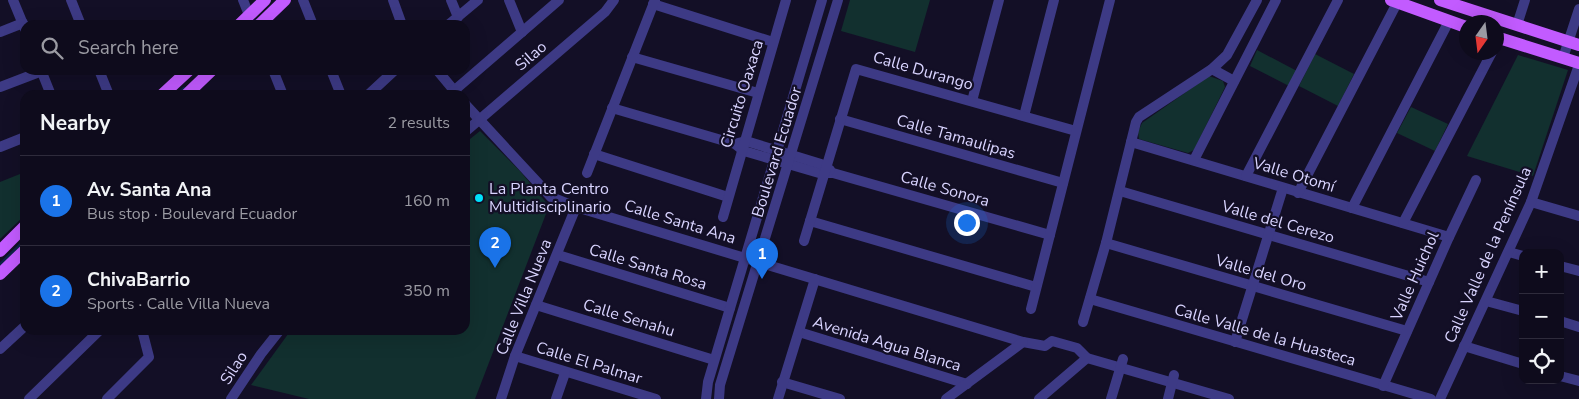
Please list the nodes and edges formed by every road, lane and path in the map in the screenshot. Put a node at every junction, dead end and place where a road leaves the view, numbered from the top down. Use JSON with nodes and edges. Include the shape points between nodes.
{"nodes":[{"id":1,"x":13,"y":0,"type":"edge"},
{"id":2,"x":243,"y":0,"type":"edge"},
{"id":3,"x":266,"y":0,"type":"edge"},
{"id":4,"x":285,"y":0,"type":"edge"},
{"id":5,"x":303,"y":0,"type":"edge"},
{"id":6,"x":393,"y":0,"type":"edge"},
{"id":7,"x":452,"y":0,"type":"edge"},
{"id":8,"x":478,"y":0,"type":"edge"},
{"id":9,"x":509,"y":0,"type":"edge"},
{"id":10,"x":559,"y":0,"type":"edge"},
{"id":11,"x":614,"y":0,"type":"edge"},
{"id":12,"x":786,"y":0,"type":"edge"},
{"id":13,"x":822,"y":0,"type":"edge"},
{"id":14,"x":838,"y":0,"type":"edge"},
{"id":15,"x":999,"y":0,"type":"edge"},
{"id":16,"x":1054,"y":0,"type":"edge"},
{"id":17,"x":1110,"y":0,"type":"edge"},
{"id":18,"x":1257,"y":0,"type":"edge"},
{"id":19,"x":1276,"y":0,"type":"edge"},
{"id":20,"x":1338,"y":0,"type":"edge"},
{"id":21,"x":1440,"y":0,"type":"edge"},
{"id":22,"x":1525,"y":0,"type":"edge"},
{"id":23,"x":76,"y":1,"type":"edge"},
{"id":24,"x":1394,"y":1,"type":"edge"},
{"id":25,"x":654,"y":2,"type":"edge"},
{"id":26,"x":1467,"y":4,"type":"edge"},
{"id":27,"x":1579,"y":9,"type":"edge"},
{"id":28,"x":249,"y":15,"type":"junction"},
{"id":29,"x":458,"y":17,"type":"junction"},
{"id":30,"x":21,"y":20,"type":"edge"},
{"id":31,"x":80,"y":20,"type":"edge"},
{"id":32,"x":244,"y":20,"type":"edge"},
{"id":33,"x":264,"y":20,"type":"edge"},
{"id":34,"x":311,"y":20,"type":"edge"},
{"id":35,"x":400,"y":20,"type":"edge"},
{"id":36,"x":454,"y":20,"type":"edge"},
{"id":37,"x":1448,"y":21,"type":"junction"},
{"id":38,"x":1459,"y":25,"type":"edge"},
{"id":39,"x":1517,"y":25,"type":"junction"},
{"id":40,"x":20,"y":27,"type":"edge"},
{"id":41,"x":0,"y":32,"type":"edge"},
{"id":42,"x":522,"y":32,"type":"junction"},
{"id":43,"x":773,"y":42,"type":"junction"},
{"id":44,"x":1504,"y":42,"type":"edge"},
{"id":45,"x":1574,"y":44,"type":"edge"},
{"id":46,"x":632,"y":57,"type":"junction"},
{"id":47,"x":1563,"y":58,"type":"junction"},
{"id":48,"x":1488,"y":60,"type":"edge"},
{"id":49,"x":1579,"y":64,"type":"edge"},
{"id":50,"x":1212,"y":69,"type":"junction"},
{"id":51,"x":29,"y":75,"type":"edge"},
{"id":52,"x":43,"y":75,"type":"edge"},
{"id":53,"x":101,"y":75,"type":"edge"},
{"id":54,"x":184,"y":75,"type":"edge"},
{"id":55,"x":207,"y":75,"type":"edge"},
{"id":56,"x":274,"y":75,"type":"edge"},
{"id":57,"x":333,"y":75,"type":"edge"},
{"id":58,"x":390,"y":75,"type":"edge"},
{"id":59,"x":441,"y":75,"type":"edge"},
{"id":60,"x":1234,"y":81,"type":"junction"},
{"id":61,"x":0,"y":87,"type":"edge"},
{"id":62,"x":49,"y":90,"type":"edge"},
{"id":63,"x":107,"y":90,"type":"edge"},
{"id":64,"x":167,"y":90,"type":"edge"},
{"id":65,"x":191,"y":90,"type":"edge"},
{"id":66,"x":278,"y":90,"type":"edge"},
{"id":67,"x":339,"y":90,"type":"edge"},
{"id":68,"x":373,"y":90,"type":"edge"},
{"id":69,"x":451,"y":90,"type":"edge"},
{"id":70,"x":458,"y":90,"type":"edge"},
{"id":71,"x":758,"y":93,"type":"junction"},
{"id":72,"x":972,"y":101,"type":"junction"},
{"id":73,"x":612,"y":108,"type":"junction"},
{"id":74,"x":470,"y":110,"type":"edge"},
{"id":75,"x":1024,"y":116,"type":"junction"},
{"id":76,"x":840,"y":119,"type":"junction"},
{"id":77,"x":479,"y":121,"type":"junction"},
{"id":78,"x":470,"y":128,"type":"edge"},
{"id":79,"x":1076,"y":131,"type":"junction"},
{"id":80,"x":20,"y":139,"type":"edge"},
{"id":81,"x":1130,"y":142,"type":"junction"},
{"id":82,"x":740,"y":145,"type":"junction"},
{"id":83,"x":0,"y":147,"type":"edge"},
{"id":84,"x":594,"y":154,"type":"junction"},
{"id":85,"x":775,"y":155,"type":"junction"},
{"id":86,"x":790,"y":160,"type":"junction"},
{"id":87,"x":1194,"y":160,"type":"junction"},
{"id":88,"x":828,"y":171,"type":"junction"},
{"id":89,"x":588,"y":173,"type":"dead end"},
{"id":90,"x":1246,"y":176,"type":"junction"},
{"id":91,"x":1476,"y":180,"type":"dead end"},
{"id":92,"x":1063,"y":183,"type":"junction"},
{"id":93,"x":1283,"y":188,"type":"junction"},
{"id":94,"x":1120,"y":190,"type":"junction"},
{"id":95,"x":1298,"y":193,"type":"junction"},
{"id":96,"x":728,"y":197,"type":"junction"},
{"id":97,"x":1531,"y":202,"type":"junction"},
{"id":98,"x":576,"y":207,"type":"junction"},
{"id":99,"x":1352,"y":208,"type":"junction"},
{"id":100,"x":1579,"y":216,"type":"edge"},
{"id":101,"x":723,"y":217,"type":"dead end"},
{"id":102,"x":810,"y":221,"type":"junction"},
{"id":103,"x":1404,"y":223,"type":"junction"},
{"id":104,"x":20,"y":231,"type":"edge"},
{"id":105,"x":1050,"y":235,"type":"junction"},
{"id":106,"x":1269,"y":235,"type":"junction"},
{"id":107,"x":1449,"y":237,"type":"junction"},
{"id":108,"x":804,"y":241,"type":"dead end"},
{"id":109,"x":1106,"y":243,"type":"junction"},
{"id":110,"x":0,"y":251,"type":"edge"},
{"id":111,"x":1509,"y":252,"type":"junction"},
{"id":112,"x":20,"y":255,"type":"edge"},
{"id":113,"x":558,"y":255,"type":"junction"},
{"id":114,"x":1519,"y":255,"type":"edge"},
{"id":115,"x":745,"y":257,"type":"junction"},
{"id":116,"x":760,"y":262,"type":"junction"},
{"id":117,"x":1564,"y":267,"type":"edge"},
{"id":118,"x":1579,"y":271,"type":"edge"},
{"id":119,"x":0,"y":274,"type":"edge"},
{"id":120,"x":815,"y":279,"type":"junction"},
{"id":121,"x":1429,"y":282,"type":"junction"},
{"id":122,"x":1036,"y":287,"type":"junction"},
{"id":123,"x":1252,"y":287,"type":"junction"},
{"id":124,"x":1090,"y":299,"type":"junction"},
{"id":125,"x":1486,"y":301,"type":"junction"},
{"id":126,"x":536,"y":305,"type":"junction"},
{"id":127,"x":730,"y":308,"type":"junction"},
{"id":128,"x":1030,"y":309,"type":"dead end"},
{"id":129,"x":1519,"y":310,"type":"edge"},
{"id":130,"x":1083,"y":322,"type":"dead end"},
{"id":131,"x":1564,"y":322,"type":"edge"},
{"id":132,"x":1579,"y":327,"type":"edge"},
{"id":133,"x":20,"y":331,"type":"edge"},
{"id":134,"x":1407,"y":331,"type":"junction"},
{"id":135,"x":799,"y":332,"type":"junction"},
{"id":136,"x":95,"y":335,"type":"edge"},
{"id":137,"x":143,"y":335,"type":"edge"},
{"id":138,"x":276,"y":335,"type":"edge"},
{"id":139,"x":1023,"y":342,"type":"junction"},
{"id":140,"x":1235,"y":342,"type":"junction"},
{"id":141,"x":1464,"y":346,"type":"junction"},
{"id":142,"x":0,"y":349,"type":"edge"},
{"id":143,"x":514,"y":356,"type":"junction"},
{"id":144,"x":1086,"y":358,"type":"junction"},
{"id":145,"x":714,"y":360,"type":"junction"},
{"id":146,"x":1519,"y":363,"type":"edge"},
{"id":147,"x":1122,"y":364,"type":"junction"},
{"id":148,"x":564,"y":372,"type":"junction"},
{"id":149,"x":1564,"y":377,"type":"edge"},
{"id":150,"x":1173,"y":379,"type":"junction"},
{"id":151,"x":1579,"y":381,"type":"edge"},
{"id":152,"x":782,"y":382,"type":"junction"},
{"id":153,"x":967,"y":384,"type":"junction"},
{"id":154,"x":1383,"y":386,"type":"junction"},
{"id":155,"x":616,"y":388,"type":"junction"},
{"id":156,"x":1044,"y":398,"type":"edge"},
{"id":157,"x":29,"y":399,"type":"edge"},
{"id":158,"x":107,"y":399,"type":"edge"},
{"id":159,"x":231,"y":399,"type":"edge"},
{"id":160,"x":501,"y":399,"type":"edge"},
{"id":161,"x":556,"y":399,"type":"edge"},
{"id":162,"x":613,"y":399,"type":"edge"},
{"id":163,"x":656,"y":399,"type":"edge"},
{"id":164,"x":706,"y":399,"type":"edge"},
{"id":165,"x":719,"y":399,"type":"edge"},
{"id":166,"x":778,"y":399,"type":"edge"},
{"id":167,"x":840,"y":399,"type":"edge"},
{"id":168,"x":946,"y":399,"type":"edge"},
{"id":169,"x":1111,"y":399,"type":"edge"},
{"id":170,"x":1168,"y":399,"type":"edge"},
{"id":171,"x":1229,"y":399,"type":"edge"},
{"id":172,"x":1431,"y":399,"type":"edge"},
{"id":173,"x":1440,"y":399,"type":"edge"}],
"edges":[{"from":1,"to":30,"type":"street"},
{"from":2,"to":28,"type":"street"},
{"from":3,"to":28,"type":"main road"},
{"from":4,"to":33,"type":"main road"},
{"from":5,"to":34,"type":"street"},
{"from":6,"to":35,"type":"street"},
{"from":7,"to":29,"type":"street"},
{"from":8,"to":29,"type":"street"},
{"from":9,"to":42,"type":"street"},
{"from":10,"to":42,"type":"street"},
{"from":11,"to":77,"type":"street","name":"Silao"},
{"from":12,"to":43,"type":"street","name":"Circuito Oaxaca"},
{"from":13,"to":85,"type":"street","name":"Boulevard Ecuador"},
{"from":14,"to":86,"type":"street","name":"Boulevard Ecuador"},
{"from":15,"to":72,"type":"street"},
{"from":16,"to":75,"type":"street"},
{"from":17,"to":79,"type":"street"},
{"from":18,"to":50,"type":"street","via":[[1227,55]]},
{"from":19,"to":60,"type":"street"},
{"from":20,"to":90,"type":"street"},
{"from":21,"to":26,"type":"main road"},
{"from":22,"to":39,"type":"street"},
{"from":23,"to":31,"type":"street"},
{"from":24,"to":37,"type":"main road"},
{"from":24,"to":95,"type":"street"},
{"from":25,"to":43,"type":"street"},
{"from":25,"to":46,"type":"street"},
{"from":26,"to":39,"type":"main road"},
{"from":27,"to":45,"type":"street"},
{"from":28,"to":32,"type":"main road"},
{"from":29,"to":36,"type":"street"},
{"from":37,"to":38,"type":"main road"},
{"from":37,"to":99,"type":"street"},
{"from":39,"to":45,"type":"main road"},
{"from":40,"to":41,"type":"street"},
{"from":42,"to":70,"type":"street"},
{"from":43,"to":71,"type":"street","name":"Circuito Oaxaca"},
{"from":44,"to":47,"type":"main road"},
{"from":45,"to":47,"type":"street"},
{"from":46,"to":71,"type":"street"},
{"from":46,"to":73,"type":"street"},
{"from":47,"to":49,"type":"main road"},
{"from":48,"to":103,"type":"street"},
{"from":49,"to":97,"type":"street","name":"Calle Valle de la Península"},
{"from":50,"to":60,"type":"street"},
{"from":50,"to":81,"type":"street","via":[[1139,117]]},
{"from":51,"to":61,"type":"street"},
{"from":52,"to":62,"type":"street"},
{"from":53,"to":63,"type":"street"},
{"from":54,"to":64,"type":"main road"},
{"from":55,"to":65,"type":"main road"},
{"from":56,"to":66,"type":"street"},
{"from":57,"to":67,"type":"street"},
{"from":58,"to":68,"type":"street"},
{"from":59,"to":69,"type":"street"},
{"from":60,"to":87,"type":"street"},
{"from":71,"to":82,"type":"street","name":"Circuito Oaxaca"},
{"from":72,"to":75,"type":"street","name":"Calle Durango"},
{"from":72,"to":76,"type":"street","name":"Calle Durango","via":[[856,69]]},
{"from":73,"to":82,"type":"street","name":"Calle Sonora"},
{"from":73,"to":84,"type":"street"},
{"from":74,"to":77,"type":"street","name":"Calle Santa Ana"},
{"from":75,"to":79,"type":"street","name":"Calle Durango"},
{"from":76,"to":88,"type":"street","name":"Calle Durango"},
{"from":76,"to":92,"type":"street","name":"Calle Tamaulipas"},
{"from":77,"to":78,"type":"street","name":"Silao"},
{"from":77,"to":98,"type":"street","name":"Calle Santa Ana","via":[[551,196]]},
{"from":79,"to":92,"type":"street"},
{"from":80,"to":83,"type":"street"},
{"from":81,"to":87,"type":"street","name":"Valle Otomí"},
{"from":81,"to":94,"type":"street"},
{"from":82,"to":85,"type":"street","name":"Calle Sonora"},
{"from":82,"to":96,"type":"street","name":"Circuito Oaxaca"},
{"from":84,"to":89,"type":"street"},
{"from":84,"to":96,"type":"street"},
{"from":85,"to":86,"type":"street","name":"Calle Sonora"},
{"from":85,"to":115,"type":"street","name":"Boulevard Ecuador"},
{"from":86,"to":88,"type":"street","name":"Calle Sonora"},
{"from":86,"to":116,"type":"street","name":"Boulevard Ecuador"},
{"from":87,"to":90,"type":"street","name":"Valle Otomí"},
{"from":88,"to":102,"type":"street","name":"Calle Durango"},
{"from":88,"to":105,"type":"street","name":"Calle Sonora"},
{"from":90,"to":93,"type":"street","name":"Valle Otomí"},
{"from":91,"to":107,"type":"street","name":"Valle Huichol"},
{"from":92,"to":105,"type":"street"},
{"from":93,"to":95,"type":"street","name":"Valle Otomí"},
{"from":93,"to":106,"type":"street"},
{"from":94,"to":106,"type":"street","name":"Valle del Cerezo"},
{"from":94,"to":109,"type":"street"},
{"from":95,"to":99,"type":"street","name":"Valle Otomí"},
{"from":96,"to":101,"type":"street","name":"Circuito Oaxaca"},
{"from":97,"to":100,"type":"street"},
{"from":97,"to":111,"type":"street","name":"Calle Valle de la Península"},
{"from":98,"to":113,"type":"street","name":"Calle Villa Nueva"},
{"from":98,"to":115,"type":"street","name":"Calle Santa Ana"},
{"from":99,"to":103,"type":"street","name":"Valle Otomí"},
{"from":102,"to":108,"type":"street","name":"Calle Durango"},
{"from":102,"to":122,"type":"street"},
{"from":103,"to":107,"type":"street","name":"Valle Otomí"},
{"from":104,"to":110,"type":"main road"},
{"from":105,"to":122,"type":"street"},
{"from":106,"to":121,"type":"street","name":"Valle del Cerezo"},
{"from":106,"to":123,"type":"street"},
{"from":107,"to":121,"type":"street","name":"Valle Huichol"},
{"from":109,"to":123,"type":"street","name":"Valle del Oro"},
{"from":109,"to":124,"type":"street"},
{"from":111,"to":114,"type":"street"},
{"from":111,"to":125,"type":"street","name":"Calle Valle de la Península"},
{"from":112,"to":119,"type":"main road"},
{"from":113,"to":126,"type":"street","name":"Calle Villa Nueva"},
{"from":113,"to":127,"type":"street","name":"Calle Santa Rosa"},
{"from":115,"to":116,"type":"street","name":"Calle Santa Ana"},
{"from":115,"to":127,"type":"street","name":"Boulevard Ecuador"},
{"from":116,"to":120,"type":"street","name":"Calle Santa Ana"},
{"from":116,"to":165,"type":"street","name":"Boulevard Ecuador","via":[[720,384]]},
{"from":117,"to":118,"type":"street"},
{"from":120,"to":135,"type":"street"},
{"from":120,"to":139,"type":"street","name":"Calle Santa Ana"},
{"from":121,"to":134,"type":"street","name":"Valle Huichol"},
{"from":122,"to":128,"type":"street"},
{"from":123,"to":134,"type":"street","name":"Valle del Oro"},
{"from":123,"to":140,"type":"street"},
{"from":124,"to":130,"type":"street"},
{"from":124,"to":140,"type":"street","name":"Calle Valle de la Huasteca"},
{"from":125,"to":129,"type":"street"},
{"from":125,"to":141,"type":"street","name":"Calle Valle de la Península"},
{"from":126,"to":143,"type":"street","name":"Calle Villa Nueva"},
{"from":126,"to":145,"type":"street","name":"Calle Senahu"},
{"from":127,"to":145,"type":"street","name":"Boulevard Ecuador"},
{"from":131,"to":132,"type":"street"},
{"from":133,"to":142,"type":"street"},
{"from":134,"to":154,"type":"street","name":"Valle Huichol"},
{"from":135,"to":152,"type":"street"},
{"from":135,"to":153,"type":"street","name":"Avenida Agua Blanca"},
{"from":136,"to":157,"type":"street"},
{"from":137,"to":158,"type":"street","via":[[149,357]]},
{"from":138,"to":159,"type":"street","name":"Silao"},
{"from":139,"to":144,"type":"street","name":"Calle Santa Ana","via":[[1045,346],[1052,342],[1076,348]]},
{"from":139,"to":153,"type":"street"},
{"from":140,"to":154,"type":"street","name":"Calle Valle de la Huasteca"},
{"from":141,"to":146,"type":"street"},
{"from":141,"to":173,"type":"street","name":"Calle Valle de la Península"},
{"from":143,"to":148,"type":"street","name":"Calle El Palmar"},
{"from":143,"to":160,"type":"street","name":"Calle Villa Nueva"},
{"from":144,"to":147,"type":"street","name":"Calle Santa Ana"},
{"from":144,"to":156,"type":"street"},
{"from":145,"to":164,"type":"street","name":"Boulevard Ecuador"},
{"from":147,"to":150,"type":"street","name":"Calle Santa Ana"},
{"from":147,"to":169,"type":"street"},
{"from":148,"to":155,"type":"street","name":"Calle El Palmar"},
{"from":148,"to":161,"type":"street"},
{"from":149,"to":151,"type":"street"},
{"from":150,"to":170,"type":"street"},
{"from":150,"to":171,"type":"street","name":"Calle Santa Ana"},
{"from":152,"to":166,"type":"street"},
{"from":152,"to":167,"type":"street"},
{"from":153,"to":168,"type":"street"},
{"from":154,"to":172,"type":"street","name":"Calle Valle de la Huasteca"},
{"from":155,"to":162,"type":"street"},
{"from":155,"to":163,"type":"street","name":"Calle El Palmar"}]}
